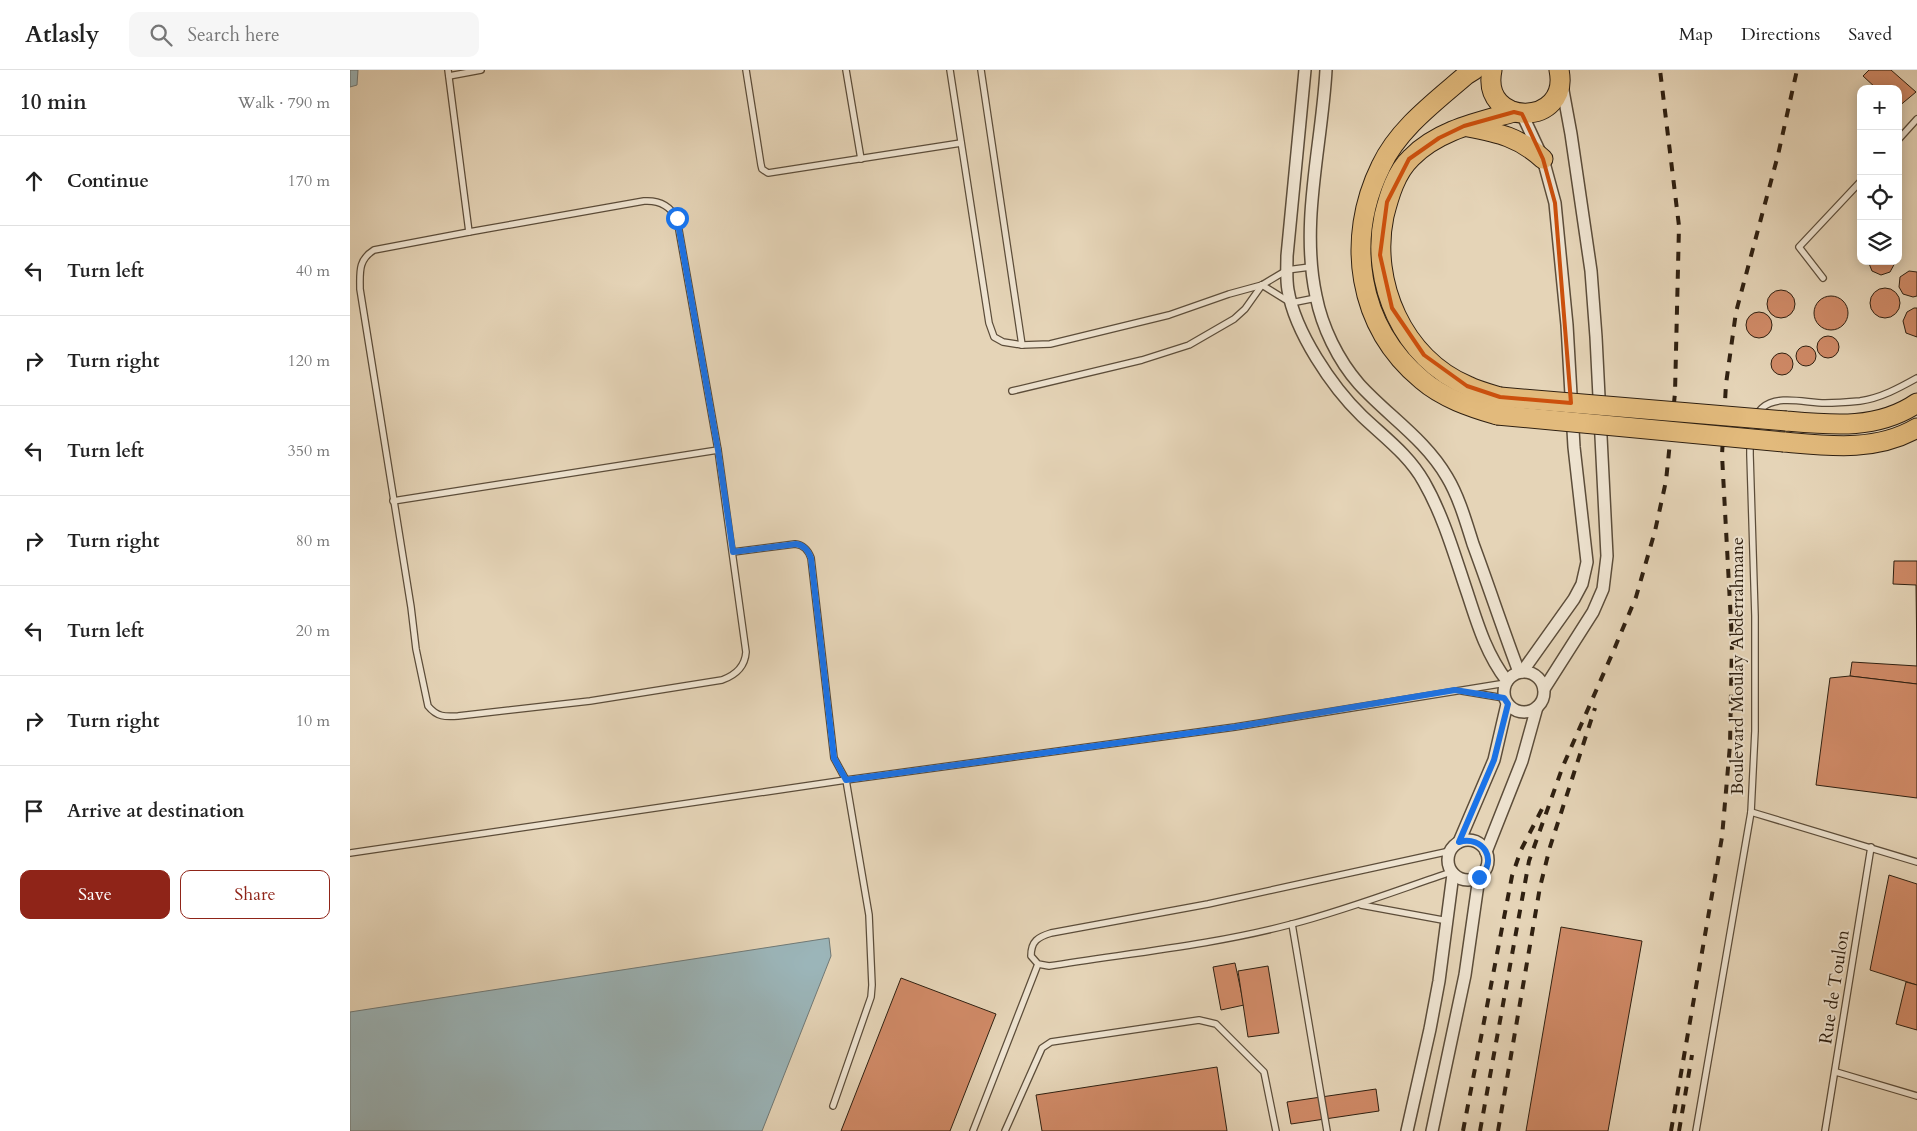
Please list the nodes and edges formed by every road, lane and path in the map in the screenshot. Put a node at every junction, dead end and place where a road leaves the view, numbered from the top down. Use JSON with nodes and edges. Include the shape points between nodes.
{"nodes":[{"id":1,"x":481,"y":70,"type":"edge"},
{"id":2,"x":746,"y":70,"type":"edge"},
{"id":3,"x":846,"y":70,"type":"edge"},
{"id":4,"x":950,"y":70,"type":"edge"},
{"id":5,"x":980,"y":70,"type":"edge"},
{"id":6,"x":1306,"y":70,"type":"edge"},
{"id":7,"x":1326,"y":70,"type":"edge"},
{"id":8,"x":1474,"y":70,"type":"edge"},
{"id":9,"x":1492,"y":70,"type":"edge"},
{"id":10,"x":449,"y":73,"type":"edge"},
{"id":11,"x":1560,"y":73,"type":"edge"},
{"id":12,"x":1518,"y":113,"type":"junction"},
{"id":13,"x":1917,"y":120,"type":"edge"},
{"id":14,"x":1464,"y":126,"type":"junction"},
{"id":15,"x":1902,"y":136,"type":"edge"},
{"id":16,"x":961,"y":143,"type":"junction"},
{"id":17,"x":861,"y":159,"type":"junction"},
{"id":18,"x":1543,"y":159,"type":"junction"},
{"id":19,"x":1857,"y":184,"type":"edge"},
{"id":20,"x":469,"y":232,"type":"junction"},
{"id":21,"x":1310,"y":267,"type":"junction"},
{"id":22,"x":1287,"y":270,"type":"junction"},
{"id":23,"x":1823,"y":278,"type":"dead end"},
{"id":24,"x":1262,"y":285,"type":"junction"},
{"id":25,"x":1316,"y":298,"type":"junction"},
{"id":26,"x":1291,"y":303,"type":"junction"},
{"id":27,"x":1022,"y":345,"type":"junction"},
{"id":28,"x":1917,"y":378,"type":"edge"},
{"id":29,"x":1012,"y":391,"type":"dead end"},
{"id":30,"x":1917,"y":403,"type":"edge"},
{"id":31,"x":1499,"y":406,"type":"junction"},
{"id":32,"x":1917,"y":428,"type":"edge"},
{"id":33,"x":718,"y":450,"type":"junction"},
{"id":34,"x":393,"y":501,"type":"junction"},
{"id":35,"x":733,"y":552,"type":"junction"},
{"id":36,"x":1520,"y":672,"type":"junction"},
{"id":37,"x":1506,"y":682,"type":"junction"},
{"id":38,"x":1544,"y":689,"type":"junction"},
{"id":39,"x":1455,"y":690,"type":"junction"},
{"id":40,"x":1506,"y":701,"type":"junction"},
{"id":41,"x":1537,"y":707,"type":"junction"},
{"id":42,"x":846,"y":780,"type":"junction"},
{"id":43,"x":1751,"y":812,"type":"junction"},
{"id":44,"x":1459,"y":842,"type":"junction"},
{"id":45,"x":1871,"y":847,"type":"junction"},
{"id":46,"x":1450,"y":850,"type":"junction"},
{"id":47,"x":1486,"y":852,"type":"junction"},
{"id":48,"x":350,"y":853,"type":"edge"},
{"id":49,"x":1917,"y":862,"type":"edge"},
{"id":50,"x":1452,"y":873,"type":"junction"},
{"id":51,"x":1479,"y":877,"type":"junction"},
{"id":52,"x":1359,"y":904,"type":"junction"},
{"id":53,"x":1448,"y":921,"type":"junction"},
{"id":54,"x":1292,"y":924,"type":"junction"},
{"id":55,"x":1038,"y":964,"type":"junction"},
{"id":56,"x":1836,"y":1072,"type":"junction"},
{"id":57,"x":1917,"y":1096,"type":"edge"},
{"id":58,"x":833,"y":1106,"type":"dead end"},
{"id":59,"x":973,"y":1131,"type":"edge"},
{"id":60,"x":1005,"y":1131,"type":"edge"},
{"id":61,"x":1276,"y":1131,"type":"edge"},
{"id":62,"x":1328,"y":1131,"type":"edge"},
{"id":63,"x":1407,"y":1131,"type":"edge"},
{"id":64,"x":1432,"y":1131,"type":"edge"},
{"id":65,"x":1696,"y":1131,"type":"edge"},
{"id":66,"x":1825,"y":1131,"type":"edge"}],
"edges":[{"from":1,"to":10,"type":"lane"},
{"from":2,"to":17,"type":"lane","via":[[761,165],[765,172]]},
{"from":3,"to":17,"type":"lane"},
{"from":4,"to":16,"type":"lane"},
{"from":5,"to":27,"type":"lane"},
{"from":6,"to":22,"type":"street"},
{"from":7,"to":21,"type":"street","via":[[1311,210]]},
{"from":8,"to":31,"type":"main road","via":[[1417,119],[1381,164],[1362,222],[1360,255],[1371,311],[1398,357],[1422,380],[1446,396],[1472,408]]},
{"from":9,"to":12,"type":"main road","via":[[1493,93],[1502,105]]},
{"from":10,"to":20,"type":"lane"},
{"from":11,"to":12,"type":"main road","via":[[1560,86],[1552,102],[1538,112]]},
{"from":11,"to":38,"type":"street","via":[[1590,271],[1608,556],[1603,589],[1593,612]]},
{"from":12,"to":14,"type":"main road"},
{"from":12,"to":18,"type":"street"},
{"from":13,"to":15,"type":"lane"},
{"from":14,"to":18,"type":"main road","via":[[1517,140]]},
{"from":14,"to":31,"type":"main road","via":[[1422,148],[1409,159],[1396,179],[1381,229],[1382,272],[1392,308],[1407,335],[1424,355],[1444,372]]},
{"from":16,"to":17,"type":"lane"},
{"from":16,"to":27,"type":"lane","via":[[991,332],[1003,342]]},
{"from":18,"to":36,"type":"street","via":[[1555,203],[1560,248],[1574,447],[1587,562],[1582,584],[1565,614]]},
{"from":19,"to":23,"type":"lane","via":[[1799,248]]},
{"from":20,"to":33,"type":"lane","via":[[644,201],[654,200],[672,209],[677,218]]},
{"from":20,"to":34,"type":"lane","via":[[374,250],[360,265],[360,289]]},
{"from":21,"to":22,"type":"lane"},
{"from":21,"to":25,"type":"street"},
{"from":22,"to":24,"type":"lane"},
{"from":22,"to":26,"type":"street"},
{"from":24,"to":26,"type":"lane"},
{"from":24,"to":27,"type":"lane","via":[[1138,323],[1050,344]]},
{"from":24,"to":29,"type":"lane","via":[[1234,319],[1189,344],[1142,360]]},
{"from":25,"to":26,"type":"lane"},
{"from":25,"to":36,"type":"street","via":[[1332,341],[1358,383],[1421,442],[1448,478]]},
{"from":26,"to":37,"type":"street","via":[[1302,330],[1339,391],[1405,457],[1424,481],[1447,534],[1481,635]]},
{"from":28,"to":43,"type":"lane","name":"Boulevard Moulay Abderrahmane","via":[[1897,389],[1861,401],[1773,402],[1755,417],[1750,456],[1755,636]]},
{"from":30,"to":31,"type":"main road","bridge":true,"via":[[1897,413],[1849,425]]},
{"from":31,"to":32,"type":"main road","bridge":true,"via":[[1784,442],[1852,446],[1885,442]]},
{"from":33,"to":34,"type":"lane"},
{"from":33,"to":35,"type":"lane"},
{"from":34,"to":35,"type":"lane","via":[[428,706],[440,716],[590,701],[732,676],[744,664],[746,652]]},
{"from":35,"to":42,"type":"lane","via":[[796,544],[809,551],[834,758]]},
{"from":36,"to":37,"type":"street"},
{"from":36,"to":38,"type":"street","via":[[1536,676]]},
{"from":37,"to":39,"type":"lane"},
{"from":37,"to":40,"type":"street","via":[[1503,692]]},
{"from":38,"to":41,"type":"street","via":[[1543,699]]},
{"from":39,"to":40,"type":"lane"},
{"from":39,"to":42,"type":"lane","via":[[1235,727]]},
{"from":40,"to":41,"type":"street","via":[[1513,709],[1523,712]]},
{"from":40,"to":44,"type":"street","via":[[1494,760]]},
{"from":41,"to":47,"type":"street","via":[[1522,761]]},
{"from":42,"to":48,"type":"lane"},
{"from":42,"to":58,"type":"lane","via":[[869,915],[872,985],[871,997]]},
{"from":43,"to":45,"type":"lane"},
{"from":43,"to":65,"type":"lane","name":"Boulevard Moulay Abderrahmane"},
{"from":44,"to":46,"type":"street"},
{"from":44,"to":47,"type":"street","via":[[1478,842]]},
{"from":45,"to":49,"type":"lane"},
{"from":45,"to":56,"type":"lane","name":"Rue de Toulon"},
{"from":46,"to":50,"type":"street","via":[[1448,863]]},
{"from":46,"to":55,"type":"lane","via":[[1208,904],[1041,936],[1031,949],[1033,961]]},
{"from":47,"to":51,"type":"street","via":[[1488,864]]},
{"from":50,"to":51,"type":"street","via":[[1464,880]]},
{"from":50,"to":52,"type":"lane"},
{"from":50,"to":53,"type":"street"},
{"from":51,"to":64,"type":"street","via":[[1464,975]]},
{"from":52,"to":53,"type":"lane"},
{"from":52,"to":54,"type":"lane"},
{"from":53,"to":63,"type":"street","via":[[1430,1029]]},
{"from":54,"to":55,"type":"lane","via":[[1228,938],[1049,966]]},
{"from":54,"to":62,"type":"lane"},
{"from":55,"to":59,"type":"lane"},
{"from":56,"to":57,"type":"lane"},
{"from":56,"to":66,"type":"lane","name":"Rue de Toulon"},
{"from":60,"to":61,"type":"lane","via":[[1042,1048],[1051,1042],[1199,1020],[1216,1024],[1264,1072]]}]}
